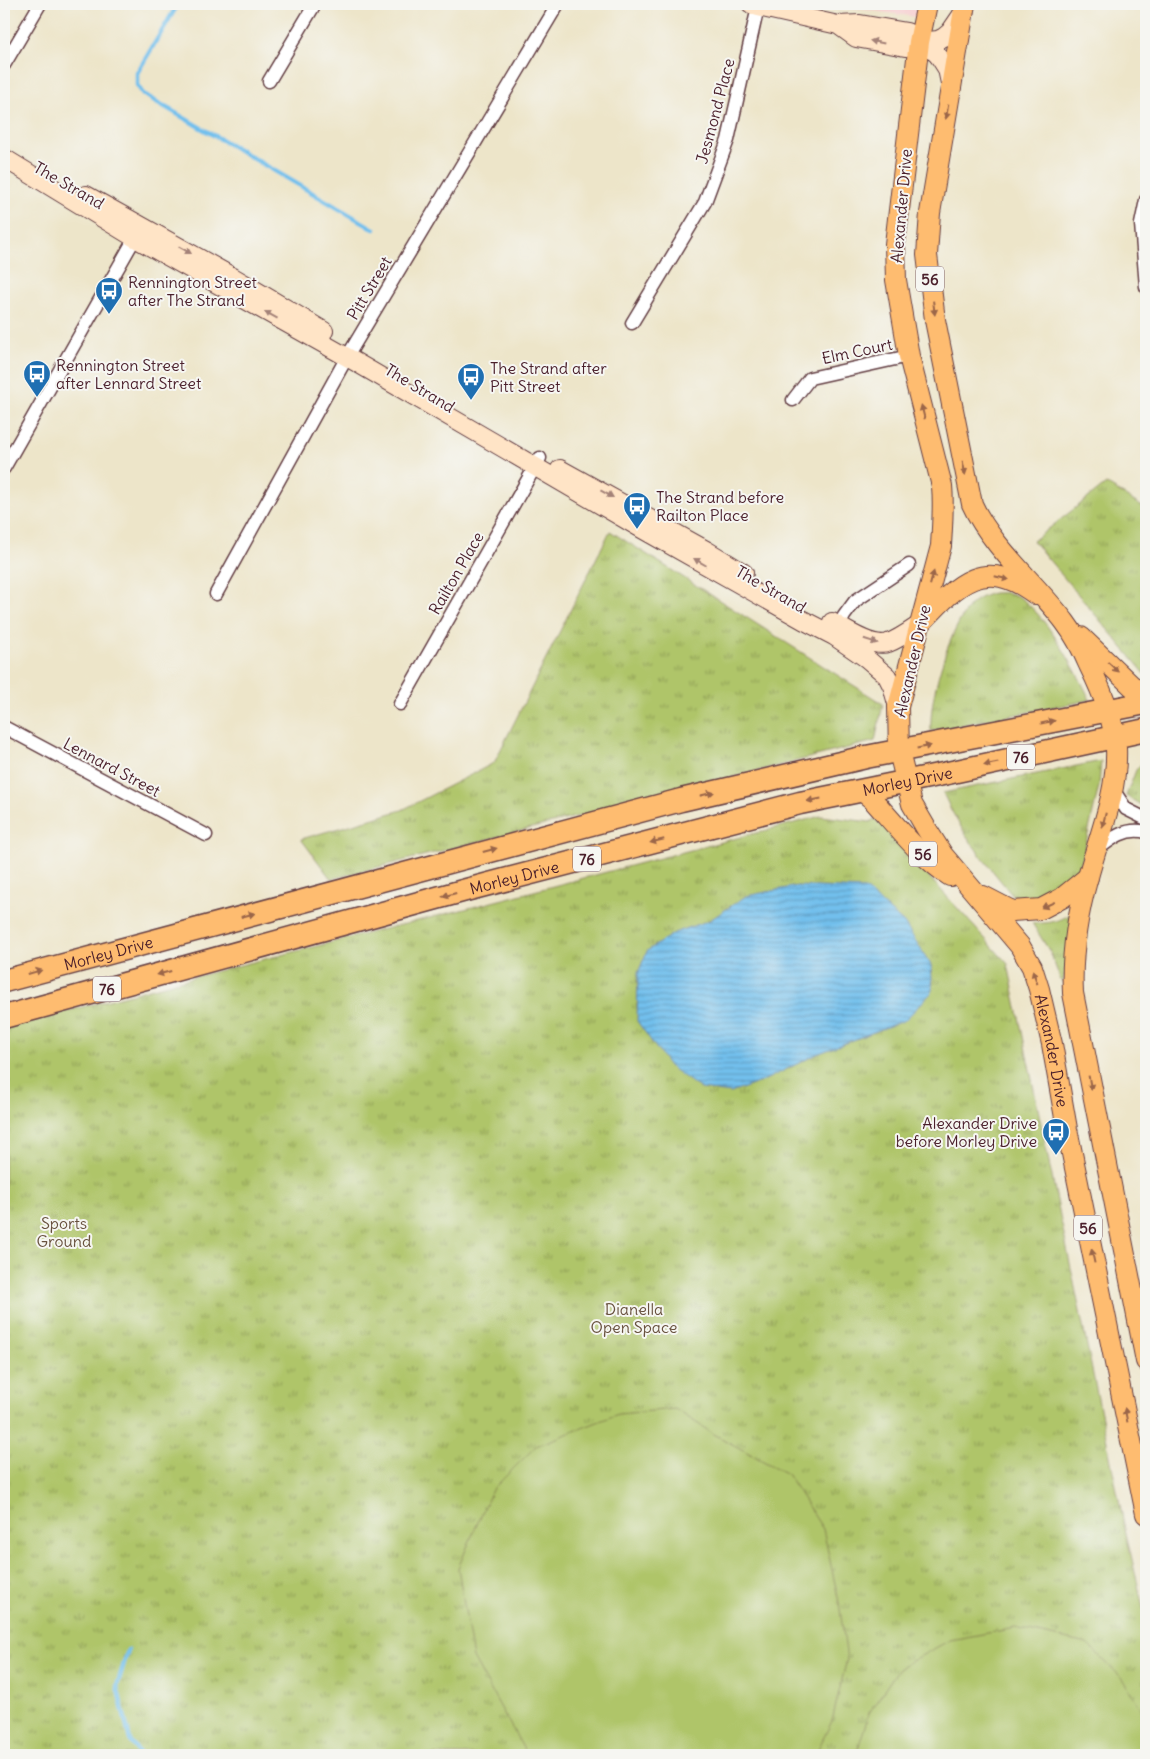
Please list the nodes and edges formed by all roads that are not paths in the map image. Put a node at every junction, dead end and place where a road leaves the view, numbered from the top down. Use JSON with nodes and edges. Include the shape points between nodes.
{"nodes":[{"id":1,"x":40,"y":4,"type":"edge"},
{"id":2,"x":315,"y":4,"type":"edge"},
{"id":3,"x":558,"y":4,"type":"edge"},
{"id":4,"x":927,"y":4,"type":"edge"},
{"id":5,"x":755,"y":6,"type":"edge"},
{"id":6,"x":965,"y":8,"type":"edge"},
{"id":7,"x":919,"y":42,"type":"junction"},
{"id":8,"x":4,"y":64,"type":"edge"},
{"id":9,"x":269,"y":81,"type":"dead end"},
{"id":10,"x":951,"y":88,"type":"junction"},
{"id":11,"x":4,"y":144,"type":"edge"},
{"id":12,"x":4,"y":158,"type":"edge"},
{"id":13,"x":1146,"y":200,"type":"edge"},
{"id":14,"x":138,"y":232,"type":"junction"},
{"id":15,"x":1146,"y":286,"type":"edge"},
{"id":16,"x":632,"y":323,"type":"dead end"},
{"id":17,"x":350,"y":353,"type":"junction"},
{"id":18,"x":909,"y":356,"type":"junction"},
{"id":19,"x":792,"y":400,"type":"dead end"},
{"id":20,"x":538,"y":463,"type":"junction"},
{"id":21,"x":4,"y":468,"type":"edge"},
{"id":22,"x":910,"y":565,"type":"dead end"},
{"id":23,"x":216,"y":594,"type":"dead end"},
{"id":24,"x":1051,"y":606,"type":"junction"},
{"id":25,"x":1067,"y":624,"type":"junction"},
{"id":26,"x":919,"y":625,"type":"junction"},
{"id":27,"x":836,"y":631,"type":"junction"},
{"id":28,"x":1146,"y":690,"type":"edge"},
{"id":29,"x":1146,"y":703,"type":"edge"},
{"id":30,"x":400,"y":704,"type":"dead end"},
{"id":31,"x":898,"y":708,"type":"junction"},
{"id":32,"x":1109,"y":712,"type":"junction"},
{"id":33,"x":4,"y":727,"type":"edge"},
{"id":34,"x":1146,"y":730,"type":"edge"},
{"id":35,"x":1114,"y":736,"type":"junction"},
{"id":36,"x":899,"y":752,"type":"junction"},
{"id":37,"x":906,"y":781,"type":"junction"},
{"id":38,"x":1112,"y":788,"type":"junction"},
{"id":39,"x":862,"y":791,"type":"junction"},
{"id":40,"x":1146,"y":819,"type":"edge"},
{"id":41,"x":1146,"y":832,"type":"edge"},
{"id":42,"x":206,"y":835,"type":"dead end"},
{"id":43,"x":1096,"y":851,"type":"junction"},
{"id":44,"x":1088,"y":877,"type":"junction"},
{"id":45,"x":971,"y":889,"type":"junction"},
{"id":46,"x":4,"y":981,"type":"edge"},
{"id":47,"x":4,"y":1017,"type":"edge"},
{"id":48,"x":1146,"y":1361,"type":"edge"},
{"id":49,"x":1146,"y":1514,"type":"edge"}],
"edges":[{"from":1,"to":8,"type":"street"},
{"from":2,"to":9,"type":"street"},
{"from":3,"to":17,"type":"street","name":"Pitt Street"},
{"from":4,"to":7,"type":"main road","name":"Alexander Drive","number":"56"},
{"from":5,"to":7,"type":"street","via":[[838,25],[860,24],[907,32]]},
{"from":5,"to":16,"type":"street","name":"Jesmond Place","via":[[728,140],[705,202]]},
{"from":6,"to":7,"type":"street","via":[[944,37]]},
{"from":6,"to":10,"type":"main road","name":"Alexander Drive","number":"56"},
{"from":7,"to":10,"type":"street","via":[[940,58],[947,69]]},
{"from":7,"to":18,"type":"main road","name":"Alexander Drive","number":"56","via":[[895,244],[896,280]]},
{"from":10,"to":24,"type":"main road","name":"Alexander Drive","number":"56","one_way":true,"via":[[930,214],[927,255],[935,320],[972,504],[978,518]]},
{"from":11,"to":14,"type":"street","name":"The Strand"},
{"from":12,"to":14,"type":"street","name":"The Strand"},
{"from":13,"to":15,"type":"street","via":[[1141,224]]},
{"from":14,"to":17,"type":"street","name":"The Strand","via":[[234,277]]},
{"from":14,"to":21,"type":"street"},
{"from":17,"to":20,"type":"street","name":"The Strand"},
{"from":17,"to":23,"type":"street","name":"Pitt Street"},
{"from":18,"to":19,"type":"street","name":"Elm Court","via":[[810,378]]},
{"from":26,"to":18,"type":"main road","name":"Alexander Drive","number":"56","one_way":true,"via":[[940,546],[944,501]]},
{"from":20,"to":27,"type":"street","name":"The Strand","via":[[795,616]]},
{"from":20,"to":30,"type":"street","name":"Railton Place"},
{"from":22,"to":27,"type":"street","via":[[855,601]]},
{"from":24,"to":25,"type":"main road","name":"Alexander Drive","number":"56"},
{"from":26,"to":24,"type":"main road","number":"56","one_way":true,"via":[[949,593],[977,577],[1001,576],[1026,587]]},
{"from":25,"to":28,"type":"main road","one_way":true,"via":[[1133,687]]},
{"from":25,"to":32,"type":"main road","name":"Alexander Drive","number":"56","via":[[1089,664]]},
{"from":27,"to":26,"type":"street","name":"The Strand","one_way":true,"via":[[881,644]]},
{"from":26,"to":31,"type":"main road","name":"Alexander Drive","number":"56"},
{"from":27,"to":31,"type":"street","name":"The Strand","via":[[887,676]]},
{"from":29,"to":32,"type":"highway","name":"Morley Drive","number":"76"},
{"from":31,"to":36,"type":"main road","name":"Alexander Drive","number":"56"},
{"from":32,"to":35,"type":"main road","name":"Alexander Drive","number":"56"},
{"from":36,"to":32,"type":"highway","name":"Morley Drive","number":"76","one_way":true},
{"from":33,"to":42,"type":"street","name":"Lennard Street"},
{"from":34,"to":35,"type":"highway","name":"Morley Drive","number":"76"},
{"from":35,"to":37,"type":"highway","name":"Morley Drive","number":"76","one_way":true},
{"from":35,"to":38,"type":"main road","name":"Alexander Drive","number":"56","via":[[1116,760]]},
{"from":36,"to":37,"type":"main road","name":"Alexander Drive","number":"56"},
{"from":46,"to":36,"type":"highway","name":"Morley Drive","number":"76","one_way":true,"via":[[659,805]]},
{"from":37,"to":39,"type":"highway","name":"Morley Drive","number":"76"},
{"from":37,"to":45,"type":"main road","name":"Alexander Drive","number":"56","via":[[912,804],[926,828]]},
{"from":38,"to":40,"type":"street","via":[[1126,809]]},
{"from":38,"to":43,"type":"main road","name":"Alexander Drive","number":"56","one_way":true},
{"from":39,"to":45,"type":"main road","number":"56","via":[[938,868]]},
{"from":39,"to":47,"type":"highway","name":"Morley Drive","number":"76","one_way":true,"via":[[800,803],[466,890]]},
{"from":41,"to":43,"type":"street","via":[[1119,834]]},
{"from":43,"to":44,"type":"main road","name":"Alexander Drive","number":"56"},
{"from":44,"to":45,"type":"main road","number":"56","one_way":true,"via":[[1062,898],[1031,910],[1012,911]]},
{"from":44,"to":48,"type":"main road","name":"Alexander Drive","number":"56","one_way":true,"via":[[1076,930],[1073,993]]},
{"from":49,"to":45,"type":"main road","name":"Alexander Drive","number":"56","one_way":true,"via":[[1042,997],[1032,967],[1020,946]]}]}
